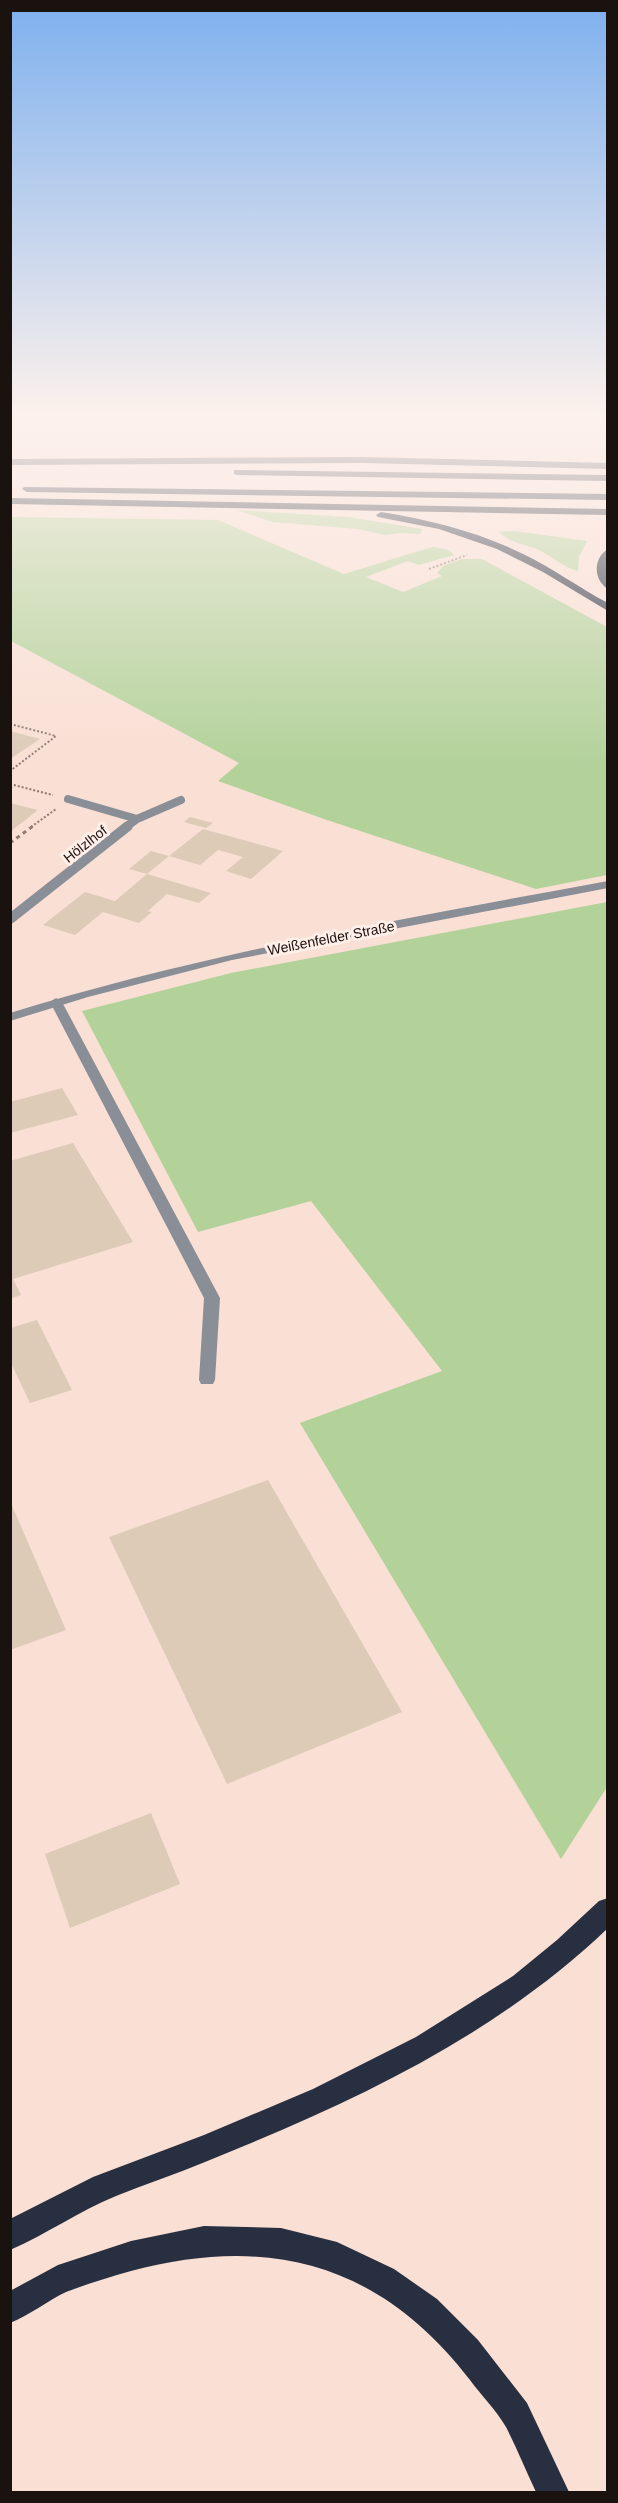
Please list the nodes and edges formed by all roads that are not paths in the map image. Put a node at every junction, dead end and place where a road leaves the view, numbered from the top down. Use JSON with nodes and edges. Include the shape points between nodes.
{"nodes":[{"id":1,"x":453,"y":532,"type":"edge"},
{"id":2,"x":608,"y":552,"type":"edge"},
{"id":3,"x":608,"y":586,"type":"edge"},
{"id":4,"x":608,"y":608,"type":"edge"},
{"id":5,"x":69,"y":799,"type":"road end"},
{"id":6,"x":182,"y":800,"type":"dead end"},
{"id":7,"x":137,"y":819,"type":"junction"},
{"id":8,"x":608,"y":885,"type":"edge"},
{"id":9,"x":10,"y":919,"type":"edge"},
{"id":10,"x":56,"y":1002,"type":"junction"},
{"id":11,"x":10,"y":1017,"type":"edge"},
{"id":12,"x":207,"y":1380,"type":"dead end"},
{"id":13,"x":608,"y":1910,"type":"edge"},
{"id":14,"x":10,"y":2235,"type":"edge"},
{"id":15,"x":10,"y":2308,"type":"edge"},
{"id":16,"x":553,"y":2493,"type":"edge"}],
"edges":[{"from":1,"to":4,"type":"highway","via":[[479,538],[539,566]]},
{"from":2,"to":3,"type":"highway","via":[[601,561],[601,577]]},
{"from":5,"to":7,"type":"lane"},
{"from":6,"to":7,"type":"lane","name":"Hölzlhof"},
{"from":7,"to":9,"type":"lane","name":"Hölzlhof"},
{"from":8,"to":10,"type":"street","name":"Weißenfelder Straße","via":[[200,964]]},
{"from":10,"to":11,"type":"street","name":"Weißenfelder Straße"},
{"from":10,"to":12,"type":"street","via":[[212,1298]]},
{"from":13,"to":14,"type":"highway","via":[[577,1942],[506,1997],[423,2048],[334,2093],[102,2188]]},
{"from":15,"to":16,"type":"highway","via":[[58,2280],[130,2256],[204,2241],[281,2243],[337,2257],[383,2280],[426,2310],[467,2351],[516,2414]]}]}
